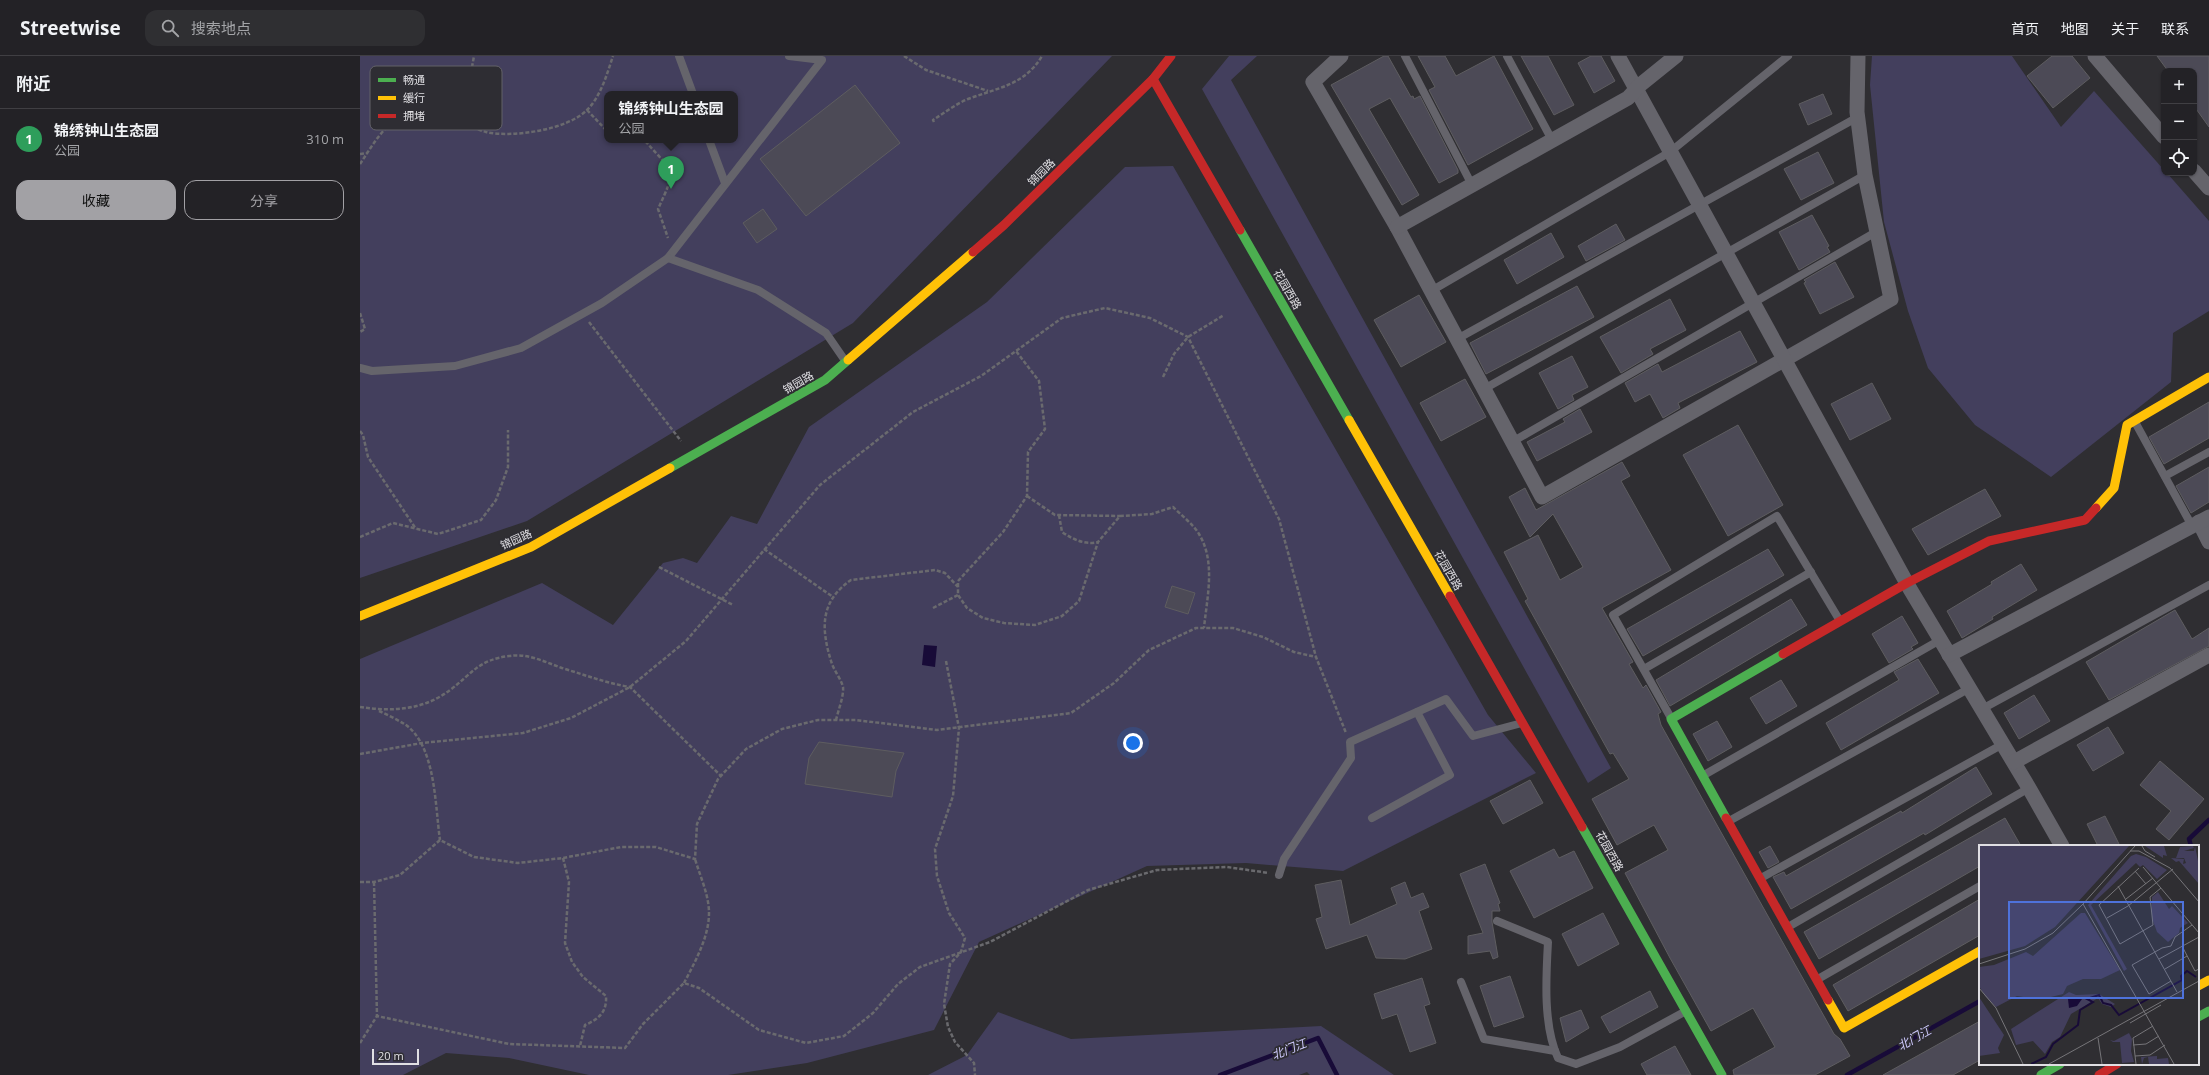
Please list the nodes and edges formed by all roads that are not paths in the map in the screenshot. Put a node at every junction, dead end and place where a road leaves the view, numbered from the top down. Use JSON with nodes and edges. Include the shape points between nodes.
{"nodes":[{"id":1,"x":679,"y":56,"type":"edge"},
{"id":2,"x":789,"y":56,"type":"edge"},
{"id":3,"x":1171,"y":56,"type":"edge"},
{"id":4,"x":1341,"y":56,"type":"edge"},
{"id":5,"x":1405,"y":56,"type":"edge"},
{"id":6,"x":1507,"y":56,"type":"edge"},
{"id":7,"x":1618,"y":56,"type":"edge"},
{"id":8,"x":1676,"y":56,"type":"edge"},
{"id":9,"x":1788,"y":56,"type":"edge"},
{"id":10,"x":1858,"y":56,"type":"edge"},
{"id":11,"x":2094,"y":56,"type":"edge"},
{"id":12,"x":826,"y":58,"type":"edge"},
{"id":13,"x":1152,"y":79,"type":"junction"},
{"id":14,"x":1636,"y":90,"type":"junction"},
{"id":15,"x":692,"y":91,"type":"edge"},
{"id":16,"x":1858,"y":117,"type":"junction"},
{"id":17,"x":2161,"y":133,"type":"edge"},
{"id":18,"x":1552,"y":140,"type":"junction"},
{"id":19,"x":710,"y":143,"type":"edge"},
{"id":20,"x":1670,"y":152,"type":"junction"},
{"id":21,"x":2197,"y":174,"type":"edge"},
{"id":22,"x":1865,"y":175,"type":"junction"},
{"id":23,"x":725,"y":183,"type":"junction"},
{"id":24,"x":1472,"y":185,"type":"junction"},
{"id":25,"x":2209,"y":188,"type":"edge"},
{"id":26,"x":1699,"y":206,"type":"junction"},
{"id":27,"x":1396,"y":227,"type":"junction"},
{"id":28,"x":1876,"y":232,"type":"junction"},
{"id":29,"x":1725,"y":253,"type":"junction"},
{"id":30,"x":670,"y":255,"type":"junction"},
{"id":31,"x":1431,"y":291,"type":"junction"},
{"id":32,"x":1752,"y":302,"type":"junction"},
{"id":33,"x":1457,"y":339,"type":"junction"},
{"id":34,"x":1783,"y":360,"type":"junction"},
{"id":35,"x":846,"y":362,"type":"junction"},
{"id":36,"x":360,"y":368,"type":"edge"},
{"id":37,"x":2209,"y":377,"type":"edge"},
{"id":38,"x":1484,"y":390,"type":"junction"},
{"id":39,"x":2134,"y":420,"type":"junction"},
{"id":40,"x":1512,"y":442,"type":"junction"},
{"id":41,"x":2209,"y":452,"type":"edge"},
{"id":42,"x":2165,"y":476,"type":"junction"},
{"id":43,"x":2200,"y":522,"type":"edge"},
{"id":44,"x":2209,"y":542,"type":"edge"},
{"id":45,"x":1811,"y":572,"type":"junction"},
{"id":46,"x":1907,"y":583,"type":"junction"},
{"id":47,"x":2209,"y":585,"type":"edge"},
{"id":48,"x":360,"y":616,"type":"edge"},
{"id":49,"x":1841,"y":622,"type":"junction"},
{"id":50,"x":1940,"y":640,"type":"junction"},
{"id":51,"x":2209,"y":654,"type":"edge"},
{"id":52,"x":1949,"y":655,"type":"junction"},
{"id":53,"x":1644,"y":669,"type":"junction"},
{"id":54,"x":1970,"y":688,"type":"junction"},
{"id":55,"x":1982,"y":709,"type":"junction"},
{"id":56,"x":1417,"y":712,"type":"junction"},
{"id":57,"x":1671,"y":719,"type":"junction"},
{"id":58,"x":1523,"y":723,"type":"junction"},
{"id":59,"x":2003,"y":744,"type":"junction"},
{"id":60,"x":2014,"y":762,"type":"junction"},
{"id":61,"x":1703,"y":775,"type":"junction"},
{"id":62,"x":2029,"y":788,"type":"junction"},
{"id":63,"x":1372,"y":818,"type":"dead end"},
{"id":64,"x":1729,"y":821,"type":"junction"},
{"id":65,"x":2057,"y":844,"type":"edge"},
{"id":66,"x":1279,"y":875,"type":"road end"},
{"id":67,"x":1760,"y":878,"type":"junction"},
{"id":68,"x":1979,"y":887,"type":"edge"},
{"id":69,"x":1497,"y":921,"type":"dead end"},
{"id":70,"x":1788,"y":927,"type":"junction"},
{"id":71,"x":1979,"y":952,"type":"edge"},
{"id":72,"x":1817,"y":980,"type":"junction"},
{"id":73,"x":2209,"y":980,"type":"edge"},
{"id":74,"x":1461,"y":982,"type":"dead end"},
{"id":75,"x":2199,"y":985,"type":"edge"},
{"id":76,"x":1686,"y":1011,"type":"junction"},
{"id":77,"x":2209,"y":1011,"type":"edge"},
{"id":78,"x":2199,"y":1016,"type":"edge"},
{"id":79,"x":1555,"y":1051,"type":"junction"},
{"id":80,"x":2058,"y":1065,"type":"edge"},
{"id":81,"x":2115,"y":1065,"type":"edge"},
{"id":82,"x":1722,"y":1075,"type":"edge"},
{"id":83,"x":2041,"y":1075,"type":"edge"},
{"id":84,"x":2099,"y":1075,"type":"edge"}],
"edges":[{"from":1,"to":15,"type":"lane"},
{"from":2,"to":12,"type":"lane"},
{"from":3,"to":13,"type":"main road","name":"锦园路"},
{"from":4,"to":27,"type":"street","via":[[1314,82]]},
{"from":5,"to":24,"type":"lane"},
{"from":6,"to":18,"type":"lane"},
{"from":7,"to":14,"type":"street"},
{"from":8,"to":14,"type":"street"},
{"from":9,"to":20,"type":"lane"},
{"from":10,"to":16,"type":"street"},
{"from":11,"to":17,"type":"street"},
{"from":12,"to":23,"type":"lane"},
{"from":13,"to":35,"type":"main road","name":"锦园路","via":[[1004,225]]},
{"from":13,"to":58,"type":"main road","name":"花园西路"},
{"from":14,"to":18,"type":"street","via":[[1628,98]]},
{"from":14,"to":20,"type":"street"},
{"from":16,"to":22,"type":"street"},
{"from":16,"to":26,"type":"lane"},
{"from":18,"to":24,"type":"street"},
{"from":19,"to":23,"type":"lane"},
{"from":20,"to":26,"type":"street"},
{"from":20,"to":31,"type":"lane"},
{"from":21,"to":25,"type":"street"},
{"from":22,"to":28,"type":"street"},
{"from":22,"to":29,"type":"lane"},
{"from":23,"to":30,"type":"lane"},
{"from":24,"to":27,"type":"street"},
{"from":26,"to":29,"type":"street"},
{"from":26,"to":33,"type":"lane"},
{"from":27,"to":31,"type":"street"},
{"from":28,"to":32,"type":"lane"},
{"from":28,"to":34,"type":"street","via":[[1891,299]]},
{"from":29,"to":32,"type":"street"},
{"from":29,"to":38,"type":"lane"},
{"from":30,"to":35,"type":"lane","via":[[758,290],[826,332]]},
{"from":30,"to":36,"type":"lane","via":[[583,313],[521,348],[455,366],[372,371]]},
{"from":31,"to":33,"type":"street"},
{"from":32,"to":34,"type":"street"},
{"from":32,"to":40,"type":"lane"},
{"from":33,"to":38,"type":"street"},
{"from":34,"to":40,"type":"street","via":[[1542,497]]},
{"from":34,"to":46,"type":"street"},
{"from":35,"to":48,"type":"main road","name":"锦园路","via":[[825,380],[531,547]]},
{"from":37,"to":39,"type":"main road"},
{"from":38,"to":40,"type":"street"},
{"from":39,"to":42,"type":"lane"},
{"from":39,"to":46,"type":"main road","via":[[2127,425],[2114,488],[2085,520],[1989,541]]},
{"from":41,"to":42,"type":"lane"},
{"from":42,"to":43,"type":"lane"},
{"from":43,"to":44,"type":"street"},
{"from":43,"to":52,"type":"street"},
{"from":45,"to":49,"type":"lane"},
{"from":45,"to":53,"type":"lane"},
{"from":45,"to":53,"type":"lane","via":[[1777,516],[1613,615]]},
{"from":46,"to":49,"type":"main road"},
{"from":46,"to":50,"type":"street"},
{"from":47,"to":55,"type":"lane"},
{"from":49,"to":57,"type":"main road"},
{"from":50,"to":52,"type":"street"},
{"from":50,"to":61,"type":"lane"},
{"from":51,"to":60,"type":"street"},
{"from":52,"to":54,"type":"street"},
{"from":53,"to":57,"type":"lane"},
{"from":54,"to":55,"type":"street"},
{"from":54,"to":64,"type":"lane"},
{"from":55,"to":59,"type":"street"},
{"from":56,"to":58,"type":"lane","via":[[1446,699],[1473,736]]},
{"from":56,"to":63,"type":"lane","via":[[1450,775]]},
{"from":56,"to":66,"type":"lane","via":[[1350,742],[1351,758],[1284,859]]},
{"from":57,"to":61,"type":"main road"},
{"from":58,"to":76,"type":"main road","name":"花园西路"},
{"from":59,"to":60,"type":"street"},
{"from":59,"to":67,"type":"lane"},
{"from":60,"to":62,"type":"street"},
{"from":61,"to":64,"type":"main road"},
{"from":62,"to":65,"type":"street"},
{"from":62,"to":70,"type":"lane"},
{"from":64,"to":67,"type":"main road"},
{"from":67,"to":70,"type":"main road"},
{"from":68,"to":72,"type":"lane"},
{"from":69,"to":79,"type":"lane","via":[[1548,942],[1546,980],[1552,1044]]},
{"from":70,"to":72,"type":"main road"},
{"from":71,"to":72,"type":"main road","via":[[1844,1028]]},
{"from":73,"to":75,"type":"main road"},
{"from":74,"to":79,"type":"lane","via":[[1484,1039]]},
{"from":76,"to":79,"type":"lane","via":[[1620,1047],[1576,1064],[1558,1058]]},
{"from":76,"to":82,"type":"main road","name":"花园西路"},
{"from":77,"to":78,"type":"main road"},
{"from":80,"to":83,"type":"main road"},
{"from":81,"to":84,"type":"main road"}]}
